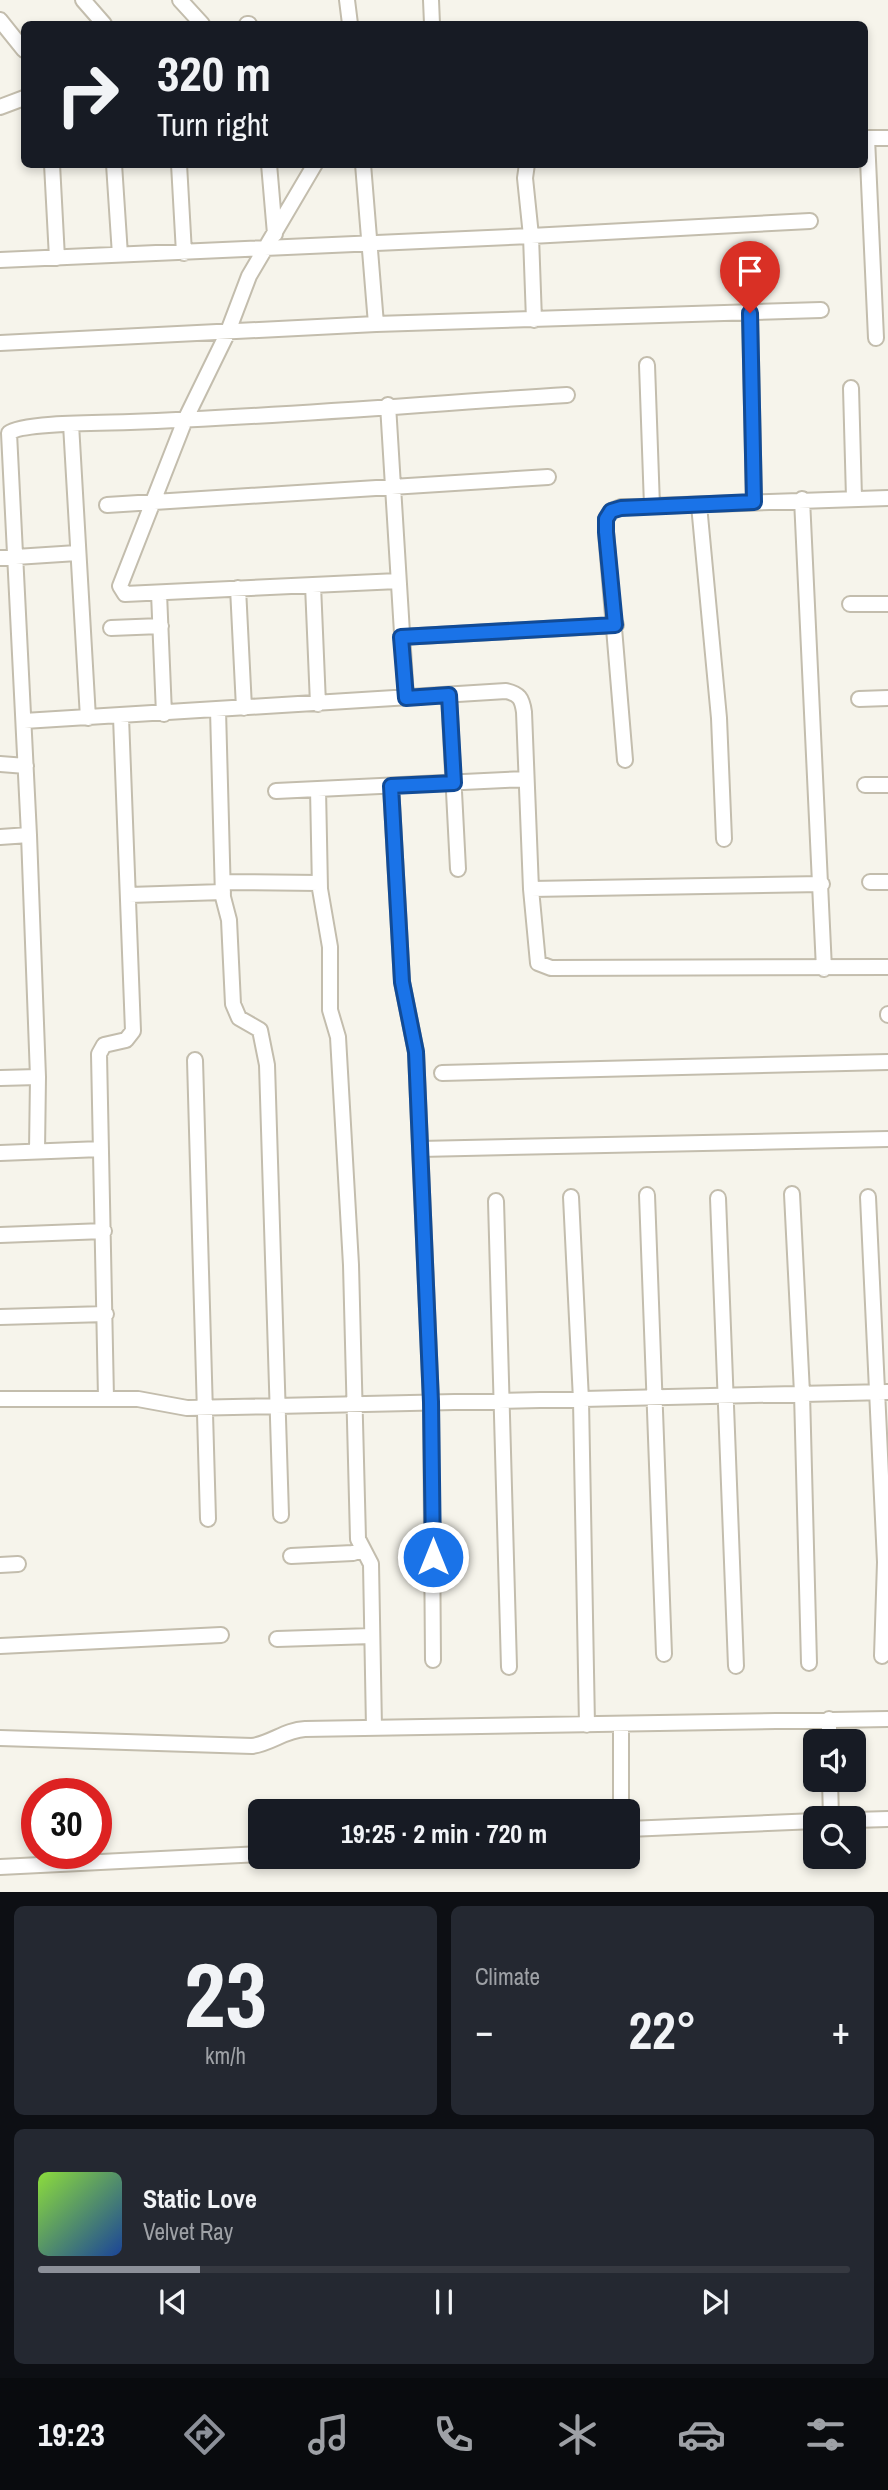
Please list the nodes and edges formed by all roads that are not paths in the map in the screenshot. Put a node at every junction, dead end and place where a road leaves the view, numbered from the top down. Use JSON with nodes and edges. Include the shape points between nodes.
{"nodes":[{"id":1,"x":83,"y":0,"type":"edge"},
{"id":2,"x":180,"y":0,"type":"edge"},
{"id":3,"x":347,"y":0,"type":"edge"},
{"id":4,"x":431,"y":0,"type":"edge"},
{"id":5,"x":0,"y":20,"type":"edge"},
{"id":6,"x":101,"y":21,"type":"edge"},
{"id":7,"x":199,"y":21,"type":"edge"},
{"id":8,"x":350,"y":21,"type":"edge"},
{"id":9,"x":432,"y":21,"type":"edge"},
{"id":10,"x":21,"y":46,"type":"edge"},
{"id":11,"x":21,"y":99,"type":"edge"},
{"id":12,"x":0,"y":107,"type":"edge"},
{"id":13,"x":868,"y":138,"type":"edge"},
{"id":14,"x":888,"y":138,"type":"edge"},
{"id":15,"x":52,"y":168,"type":"edge"},
{"id":16,"x":114,"y":168,"type":"edge"},
{"id":17,"x":179,"y":168,"type":"edge"},
{"id":18,"x":269,"y":168,"type":"edge"},
{"id":19,"x":312,"y":168,"type":"edge"},
{"id":20,"x":363,"y":168,"type":"edge"},
{"id":21,"x":527,"y":168,"type":"edge"},
{"id":22,"x":868,"y":168,"type":"edge"},
{"id":23,"x":810,"y":221,"type":"dead end"},
{"id":24,"x":275,"y":234,"type":"junction"},
{"id":25,"x":531,"y":236,"type":"junction"},
{"id":26,"x":369,"y":246,"type":"junction"},
{"id":27,"x":266,"y":249,"type":"junction"},
{"id":28,"x":184,"y":253,"type":"junction"},
{"id":29,"x":120,"y":255,"type":"junction"},
{"id":30,"x":57,"y":258,"type":"junction"},
{"id":31,"x":0,"y":260,"type":"edge"},
{"id":32,"x":821,"y":310,"type":"dead end"},
{"id":33,"x":750,"y":313,"type":"junction"},
{"id":34,"x":534,"y":320,"type":"junction"},
{"id":35,"x":376,"y":324,"type":"junction"},
{"id":36,"x":226,"y":334,"type":"junction"},
{"id":37,"x":876,"y":338,"type":"dead end"},
{"id":38,"x":0,"y":343,"type":"edge"},
{"id":39,"x":647,"y":365,"type":"dead end"},
{"id":40,"x":851,"y":388,"type":"dead end"},
{"id":41,"x":567,"y":395,"type":"dead end"},
{"id":42,"x":388,"y":405,"type":"junction"},
{"id":43,"x":185,"y":420,"type":"junction"},
{"id":44,"x":71,"y":424,"type":"junction"},
{"id":45,"x":548,"y":477,"type":"dead end"},
{"id":46,"x":392,"y":486,"type":"junction"},
{"id":47,"x":854,"y":498,"type":"junction"},
{"id":48,"x":888,"y":498,"type":"edge"},
{"id":49,"x":802,"y":499,"type":"junction"},
{"id":50,"x":155,"y":501,"type":"junction"},
{"id":51,"x":754,"y":502,"type":"junction"},
{"id":52,"x":107,"y":505,"type":"dead end"},
{"id":53,"x":699,"y":505,"type":"junction"},
{"id":54,"x":652,"y":506,"type":"junction"},
{"id":55,"x":77,"y":553,"type":"junction"},
{"id":56,"x":15,"y":557,"type":"junction"},
{"id":57,"x":0,"y":558,"type":"edge"},
{"id":58,"x":398,"y":582,"type":"junction"},
{"id":59,"x":313,"y":585,"type":"junction"},
{"id":60,"x":238,"y":587,"type":"junction"},
{"id":61,"x":159,"y":593,"type":"junction"},
{"id":62,"x":850,"y":604,"type":"dead end"},
{"id":63,"x":888,"y":604,"type":"edge"},
{"id":64,"x":615,"y":625,"type":"junction"},
{"id":65,"x":161,"y":626,"type":"junction"},
{"id":66,"x":111,"y":628,"type":"dead end"},
{"id":67,"x":401,"y":637,"type":"junction"},
{"id":68,"x":449,"y":695,"type":"junction"},
{"id":69,"x":406,"y":698,"type":"junction"},
{"id":70,"x":859,"y":698,"type":"dead end"},
{"id":71,"x":888,"y":698,"type":"edge"},
{"id":72,"x":318,"y":704,"type":"junction"},
{"id":73,"x":244,"y":708,"type":"junction"},
{"id":74,"x":218,"y":710,"type":"junction"},
{"id":75,"x":164,"y":714,"type":"junction"},
{"id":76,"x":121,"y":717,"type":"junction"},
{"id":77,"x":88,"y":718,"type":"junction"},
{"id":78,"x":24,"y":721,"type":"junction"},
{"id":79,"x":625,"y":761,"type":"dead end"},
{"id":80,"x":0,"y":764,"type":"edge"},
{"id":81,"x":26,"y":766,"type":"junction"},
{"id":82,"x":526,"y":779,"type":"junction"},
{"id":83,"x":454,"y":783,"type":"junction"},
{"id":84,"x":865,"y":785,"type":"dead end"},
{"id":85,"x":888,"y":785,"type":"edge"},
{"id":86,"x":391,"y":786,"type":"junction"},
{"id":87,"x":318,"y":789,"type":"junction"},
{"id":88,"x":276,"y":791,"type":"dead end"},
{"id":89,"x":29,"y":835,"type":"junction"},
{"id":90,"x":0,"y":837,"type":"edge"},
{"id":91,"x":724,"y":839,"type":"dead end"},
{"id":92,"x":458,"y":869,"type":"dead end"},
{"id":93,"x":870,"y":882,"type":"dead end"},
{"id":94,"x":888,"y":882,"type":"edge"},
{"id":95,"x":319,"y":883,"type":"junction"},
{"id":96,"x":822,"y":884,"type":"junction"},
{"id":97,"x":223,"y":887,"type":"junction"},
{"id":98,"x":531,"y":889,"type":"junction"},
{"id":99,"x":129,"y":895,"type":"junction"},
{"id":100,"x":888,"y":967,"type":"edge"},
{"id":101,"x":824,"y":969,"type":"junction"},
{"id":102,"x":195,"y":1060,"type":"dead end"},
{"id":103,"x":888,"y":1062,"type":"edge"},
{"id":104,"x":442,"y":1073,"type":"dead end"},
{"id":105,"x":38,"y":1077,"type":"junction"},
{"id":106,"x":0,"y":1078,"type":"edge"},
{"id":107,"x":888,"y":1139,"type":"edge"},
{"id":108,"x":101,"y":1149,"type":"junction"},
{"id":109,"x":420,"y":1149,"type":"junction"},
{"id":110,"x":37,"y":1152,"type":"junction"},
{"id":111,"x":0,"y":1153,"type":"edge"},
{"id":112,"x":792,"y":1194,"type":"dead end"},
{"id":113,"x":647,"y":1195,"type":"dead end"},
{"id":114,"x":571,"y":1197,"type":"dead end"},
{"id":115,"x":868,"y":1197,"type":"dead end"},
{"id":116,"x":718,"y":1198,"type":"dead end"},
{"id":117,"x":496,"y":1201,"type":"dead end"},
{"id":118,"x":104,"y":1231,"type":"junction"},
{"id":119,"x":0,"y":1234,"type":"edge"},
{"id":120,"x":106,"y":1314,"type":"junction"},
{"id":121,"x":0,"y":1317,"type":"edge"},
{"id":122,"x":883,"y":1392,"type":"edge"},
{"id":123,"x":802,"y":1393,"type":"junction"},
{"id":124,"x":726,"y":1394,"type":"junction"},
{"id":125,"x":655,"y":1396,"type":"junction"},
{"id":126,"x":106,"y":1398,"type":"junction"},
{"id":127,"x":0,"y":1399,"type":"edge"},
{"id":128,"x":581,"y":1400,"type":"junction"},
{"id":129,"x":431,"y":1402,"type":"junction"},
{"id":130,"x":502,"y":1402,"type":"junction"},
{"id":131,"x":354,"y":1404,"type":"junction"},
{"id":132,"x":280,"y":1406,"type":"junction"},
{"id":133,"x":205,"y":1408,"type":"junction"},
{"id":134,"x":281,"y":1515,"type":"dead end"},
{"id":135,"x":208,"y":1519,"type":"dead end"},
{"id":136,"x":363,"y":1550,"type":"junction"},
{"id":137,"x":291,"y":1556,"type":"dead end"},
{"id":138,"x":18,"y":1564,"type":"dead end"},
{"id":139,"x":0,"y":1565,"type":"edge"},
{"id":140,"x":221,"y":1635,"type":"dead end"},
{"id":141,"x":372,"y":1636,"type":"junction"},
{"id":142,"x":277,"y":1639,"type":"dead end"},
{"id":143,"x":0,"y":1646,"type":"edge"},
{"id":144,"x":664,"y":1654,"type":"dead end"},
{"id":145,"x":882,"y":1656,"type":"dead end"},
{"id":146,"x":433,"y":1660,"type":"dead end"},
{"id":147,"x":809,"y":1663,"type":"dead end"},
{"id":148,"x":736,"y":1666,"type":"dead end"},
{"id":149,"x":509,"y":1667,"type":"dead end"},
{"id":150,"x":829,"y":1719,"type":"junction"},
{"id":151,"x":888,"y":1719,"type":"edge"},
{"id":152,"x":621,"y":1724,"type":"junction"},
{"id":153,"x":587,"y":1725,"type":"junction"},
{"id":154,"x":374,"y":1728,"type":"junction"},
{"id":155,"x":829,"y":1729,"type":"edge"},
{"id":156,"x":0,"y":1738,"type":"edge"},
{"id":157,"x":621,"y":1799,"type":"edge"},
{"id":158,"x":888,"y":1819,"type":"edge"},
{"id":159,"x":866,"y":1820,"type":"edge"},
{"id":160,"x":803,"y":1822,"type":"edge"},
{"id":161,"x":640,"y":1828,"type":"edge"},
{"id":162,"x":248,"y":1855,"type":"edge"},
{"id":163,"x":0,"y":1867,"type":"edge"}],
"edges":[{"from":1,"to":6,"type":"street"},
{"from":2,"to":7,"type":"street"},
{"from":3,"to":8,"type":"street"},
{"from":4,"to":9,"type":"street"},
{"from":5,"to":10,"type":"street"},
{"from":11,"to":12,"type":"street"},
{"from":13,"to":14,"type":"street"},
{"from":15,"to":30,"type":"street"},
{"from":16,"to":29,"type":"street"},
{"from":17,"to":28,"type":"street"},
{"from":18,"to":24,"type":"street"},
{"from":19,"to":24,"type":"street"},
{"from":20,"to":26,"type":"street"},
{"from":21,"to":25,"type":"street"},
{"from":22,"to":37,"type":"street"},
{"from":23,"to":25,"type":"street"},
{"from":24,"to":27,"type":"street"},
{"from":25,"to":26,"type":"street"},
{"from":25,"to":34,"type":"street"},
{"from":26,"to":27,"type":"street"},
{"from":26,"to":35,"type":"street"},
{"from":27,"to":28,"type":"street"},
{"from":27,"to":36,"type":"street","via":[[249,276]]},
{"from":28,"to":29,"type":"street"},
{"from":29,"to":30,"type":"street"},
{"from":30,"to":31,"type":"street"},
{"from":32,"to":33,"type":"street"},
{"from":33,"to":34,"type":"street"},
{"from":33,"to":51,"type":"street"},
{"from":34,"to":35,"type":"street"},
{"from":35,"to":36,"type":"street"},
{"from":36,"to":38,"type":"street"},
{"from":36,"to":43,"type":"street"},
{"from":39,"to":54,"type":"street"},
{"from":40,"to":47,"type":"street"},
{"from":41,"to":42,"type":"street"},
{"from":42,"to":43,"type":"street"},
{"from":42,"to":46,"type":"street"},
{"from":43,"to":44,"type":"street"},
{"from":43,"to":50,"type":"street"},
{"from":44,"to":55,"type":"street"},
{"from":44,"to":56,"type":"street","via":[[9,433]]},
{"from":45,"to":46,"type":"street"},
{"from":46,"to":50,"type":"street"},
{"from":46,"to":58,"type":"street"},
{"from":47,"to":48,"type":"street"},
{"from":47,"to":49,"type":"street"},
{"from":49,"to":51,"type":"street"},
{"from":49,"to":96,"type":"street"},
{"from":50,"to":52,"type":"street"},
{"from":50,"to":61,"type":"street","via":[[120,586],[125,594]]},
{"from":51,"to":53,"type":"street"},
{"from":53,"to":54,"type":"street"},
{"from":53,"to":91,"type":"street","via":[[721,745]]},
{"from":54,"to":64,"type":"street","via":[[621,508],[606,519]]},
{"from":55,"to":56,"type":"street"},
{"from":55,"to":77,"type":"street"},
{"from":56,"to":57,"type":"street"},
{"from":56,"to":78,"type":"street"},
{"from":58,"to":59,"type":"street"},
{"from":58,"to":67,"type":"street"},
{"from":59,"to":60,"type":"street"},
{"from":59,"to":72,"type":"street"},
{"from":60,"to":61,"type":"street"},
{"from":60,"to":73,"type":"street"},
{"from":61,"to":65,"type":"street"},
{"from":62,"to":63,"type":"street"},
{"from":64,"to":67,"type":"street"},
{"from":64,"to":79,"type":"street"},
{"from":65,"to":66,"type":"street"},
{"from":65,"to":75,"type":"street"},
{"from":67,"to":69,"type":"street"},
{"from":68,"to":69,"type":"street"},
{"from":68,"to":82,"type":"street","via":[[506,691],[522,699]]},
{"from":68,"to":83,"type":"street"},
{"from":69,"to":72,"type":"street"},
{"from":70,"to":71,"type":"street"},
{"from":72,"to":73,"type":"street"},
{"from":73,"to":74,"type":"street"},
{"from":74,"to":75,"type":"street"},
{"from":74,"to":97,"type":"street"},
{"from":75,"to":76,"type":"street"},
{"from":76,"to":77,"type":"street"},
{"from":76,"to":99,"type":"street"},
{"from":77,"to":78,"type":"street"},
{"from":78,"to":81,"type":"street"},
{"from":80,"to":81,"type":"street"},
{"from":81,"to":89,"type":"street"},
{"from":82,"to":83,"type":"street"},
{"from":82,"to":98,"type":"street"},
{"from":83,"to":86,"type":"street"},
{"from":83,"to":92,"type":"street"},
{"from":84,"to":85,"type":"street"},
{"from":86,"to":87,"type":"street"},
{"from":86,"to":109,"type":"street","via":[[402,982],[415,1042]]},
{"from":87,"to":88,"type":"street"},
{"from":87,"to":95,"type":"street"},
{"from":89,"to":90,"type":"street"},
{"from":89,"to":105,"type":"street"},
{"from":93,"to":94,"type":"street"},
{"from":95,"to":97,"type":"street"},
{"from":95,"to":131,"type":"street","via":[[329,940],[329,1002],[339,1061]]},
{"from":96,"to":98,"type":"street"},
{"from":96,"to":101,"type":"street"},
{"from":97,"to":99,"type":"street"},
{"from":97,"to":132,"type":"street","via":[[233,1004],[239,1018],[260,1030],[267,1065]]},
{"from":98,"to":101,"type":"street","via":[[535,957],[543,967]]},
{"from":99,"to":108,"type":"street","via":[[132,1031],[126,1040],[104,1045],[99,1054]]},
{"from":100,"to":101,"type":"street"},
{"from":102,"to":133,"type":"street"},
{"from":103,"to":104,"type":"street"},
{"from":105,"to":106,"type":"street"},
{"from":105,"to":110,"type":"street"},
{"from":107,"to":109,"type":"street"},
{"from":108,"to":110,"type":"street"},
{"from":108,"to":118,"type":"street"},
{"from":109,"to":129,"type":"street"},
{"from":110,"to":111,"type":"street"},
{"from":112,"to":123,"type":"street"},
{"from":113,"to":125,"type":"street"},
{"from":114,"to":128,"type":"street"},
{"from":115,"to":122,"type":"street"},
{"from":116,"to":124,"type":"street"},
{"from":117,"to":130,"type":"street"},
{"from":118,"to":119,"type":"street"},
{"from":118,"to":120,"type":"street"},
{"from":120,"to":121,"type":"street"},
{"from":120,"to":126,"type":"street"},
{"from":122,"to":123,"type":"street"},
{"from":122,"to":145,"type":"street"},
{"from":123,"to":124,"type":"street"},
{"from":123,"to":147,"type":"street"},
{"from":124,"to":125,"type":"street"},
{"from":124,"to":148,"type":"street"},
{"from":125,"to":128,"type":"street"},
{"from":125,"to":144,"type":"street"},
{"from":126,"to":127,"type":"street"},
{"from":126,"to":133,"type":"street"},
{"from":128,"to":130,"type":"street"},
{"from":128,"to":153,"type":"street"},
{"from":129,"to":130,"type":"street"},
{"from":129,"to":131,"type":"street"},
{"from":129,"to":146,"type":"street"},
{"from":130,"to":149,"type":"street"},
{"from":131,"to":132,"type":"street"},
{"from":131,"to":136,"type":"street","via":[[358,1539]]},
{"from":132,"to":133,"type":"street"},
{"from":132,"to":134,"type":"street"},
{"from":133,"to":135,"type":"street"},
{"from":136,"to":137,"type":"street"},
{"from":136,"to":141,"type":"street","via":[[371,1564]]},
{"from":138,"to":139,"type":"street"},
{"from":140,"to":143,"type":"street"},
{"from":141,"to":142,"type":"street"},
{"from":141,"to":154,"type":"street"},
{"from":150,"to":151,"type":"street"},
{"from":150,"to":152,"type":"street"},
{"from":150,"to":155,"type":"street"},
{"from":152,"to":153,"type":"street"},
{"from":152,"to":157,"type":"street"},
{"from":153,"to":154,"type":"street"},
{"from":154,"to":156,"type":"street","via":[[297,1729],[252,1746]]},
{"from":158,"to":159,"type":"street"},
{"from":160,"to":161,"type":"street"},
{"from":162,"to":163,"type":"street"}]}
